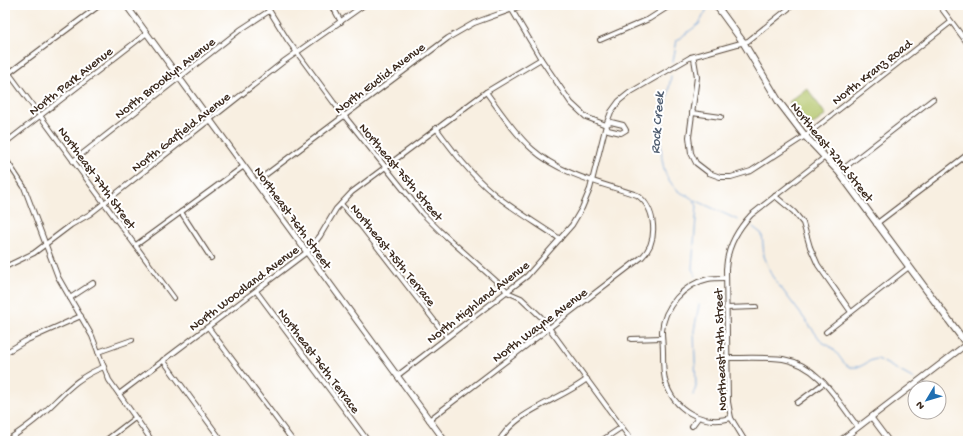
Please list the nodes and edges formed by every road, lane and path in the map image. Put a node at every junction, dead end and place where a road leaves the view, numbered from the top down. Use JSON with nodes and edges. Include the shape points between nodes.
{"nodes":[{"id":1,"x":100,"y":5,"type":"edge"},
{"id":2,"x":126,"y":5,"type":"edge"},
{"id":3,"x":266,"y":5,"type":"edge"},
{"id":4,"x":332,"y":5,"type":"edge"},
{"id":5,"x":364,"y":5,"type":"edge"},
{"id":6,"x":524,"y":5,"type":"edge"},
{"id":7,"x":671,"y":5,"type":"edge"},
{"id":8,"x":716,"y":5,"type":"edge"},
{"id":9,"x":793,"y":5,"type":"edge"},
{"id":10,"x":939,"y":5,"type":"edge"},
{"id":11,"x":511,"y":7,"type":"edge"},
{"id":12,"x":269,"y":11,"type":"junction"},
{"id":13,"x":341,"y":22,"type":"junction"},
{"id":14,"x":951,"y":22,"type":"junction"},
{"id":15,"x":147,"y":32,"type":"junction"},
{"id":16,"x":600,"y":40,"type":"dead end"},
{"id":17,"x":743,"y":42,"type":"junction"},
{"id":18,"x":968,"y":44,"type":"edge"},
{"id":19,"x":297,"y":52,"type":"junction"},
{"id":20,"x":691,"y":57,"type":"junction"},
{"id":21,"x":541,"y":58,"type":"junction"},
{"id":22,"x":5,"y":68,"type":"edge"},
{"id":23,"x":8,"y":73,"type":"junction"},
{"id":24,"x":180,"y":78,"type":"junction"},
{"id":25,"x":486,"y":92,"type":"junction"},
{"id":26,"x":933,"y":100,"type":"dead end"},
{"id":27,"x":692,"y":113,"type":"junction"},
{"id":28,"x":40,"y":115,"type":"junction"},
{"id":29,"x":344,"y":116,"type":"junction"},
{"id":30,"x":721,"y":117,"type":"dead end"},
{"id":31,"x":211,"y":119,"type":"junction"},
{"id":32,"x":606,"y":125,"type":"junction"},
{"id":33,"x":436,"y":128,"type":"junction"},
{"id":34,"x":805,"y":136,"type":"junction"},
{"id":35,"x":5,"y":143,"type":"edge"},
{"id":36,"x":968,"y":154,"type":"edge"},
{"id":37,"x":825,"y":157,"type":"junction"},
{"id":38,"x":5,"y":158,"type":"edge"},
{"id":39,"x":73,"y":161,"type":"junction"},
{"id":40,"x":244,"y":166,"type":"junction"},
{"id":41,"x":384,"y":167,"type":"junction"},
{"id":42,"x":839,"y":172,"type":"junction"},
{"id":43,"x":593,"y":180,"type":"junction"},
{"id":44,"x":256,"y":182,"type":"junction"},
{"id":45,"x":775,"y":196,"type":"junction"},
{"id":46,"x":105,"y":203,"type":"junction"},
{"id":47,"x":341,"y":204,"type":"junction"},
{"id":48,"x":181,"y":212,"type":"junction"},
{"id":49,"x":876,"y":224,"type":"junction"},
{"id":50,"x":560,"y":239,"type":"junction"},
{"id":51,"x":45,"y":244,"type":"junction"},
{"id":52,"x":136,"y":245,"type":"junction"},
{"id":53,"x":306,"y":252,"type":"junction"},
{"id":54,"x":211,"y":258,"type":"dead end"},
{"id":55,"x":909,"y":266,"type":"junction"},
{"id":56,"x":5,"y":267,"type":"edge"},
{"id":57,"x":726,"y":278,"type":"junction"},
{"id":58,"x":94,"y":283,"type":"dead end"},
{"id":59,"x":256,"y":291,"type":"junction"},
{"id":60,"x":507,"y":292,"type":"junction"},
{"id":61,"x":70,"y":298,"type":"junction"},
{"id":62,"x":174,"y":298,"type":"dead end"},
{"id":63,"x":726,"y":308,"type":"junction"},
{"id":64,"x":756,"y":308,"type":"dead end"},
{"id":65,"x":851,"y":312,"type":"junction"},
{"id":66,"x":81,"y":316,"type":"junction"},
{"id":67,"x":208,"y":327,"type":"junction"},
{"id":68,"x":550,"y":327,"type":"junction"},
{"id":69,"x":826,"y":332,"type":"dead end"},
{"id":70,"x":447,"y":337,"type":"junction"},
{"id":71,"x":631,"y":338,"type":"dead end"},
{"id":72,"x":662,"y":338,"type":"junction"},
{"id":73,"x":132,"y":340,"type":"dead end"},
{"id":74,"x":968,"y":344,"type":"edge"},
{"id":75,"x":98,"y":352,"type":"junction"},
{"id":76,"x":5,"y":353,"type":"edge"},
{"id":77,"x":727,"y":358,"type":"junction"},
{"id":78,"x":164,"y":360,"type":"junction"},
{"id":79,"x":104,"y":367,"type":"junction"},
{"id":80,"x":397,"y":376,"type":"junction"},
{"id":81,"x":587,"y":379,"type":"junction"},
{"id":82,"x":824,"y":383,"type":"junction"},
{"id":83,"x":119,"y":394,"type":"junction"},
{"id":84,"x":797,"y":403,"type":"dead end"},
{"id":85,"x":871,"y":417,"type":"junction"},
{"id":86,"x":135,"y":418,"type":"junction"},
{"id":87,"x":698,"y":418,"type":"junction"},
{"id":88,"x":731,"y":418,"type":"junction"},
{"id":89,"x":429,"y":420,"type":"junction"},
{"id":90,"x":692,"y":426,"type":"dead end"},
{"id":91,"x":622,"y":427,"type":"junction"},
{"id":92,"x":858,"y":427,"type":"junction"},
{"id":93,"x":6,"y":441,"type":"edge"},
{"id":94,"x":105,"y":441,"type":"edge"},
{"id":95,"x":152,"y":441,"type":"edge"},
{"id":96,"x":222,"y":441,"type":"edge"},
{"id":97,"x":292,"y":441,"type":"edge"},
{"id":98,"x":368,"y":441,"type":"edge"},
{"id":99,"x":445,"y":441,"type":"edge"},
{"id":100,"x":500,"y":441,"type":"edge"},
{"id":101,"x":601,"y":441,"type":"edge"},
{"id":102,"x":632,"y":441,"type":"edge"},
{"id":103,"x":745,"y":441,"type":"edge"},
{"id":104,"x":840,"y":441,"type":"edge"},
{"id":105,"x":889,"y":441,"type":"edge"}],
"edges":[{"from":1,"to":23,"type":"street"},
{"from":2,"to":15,"type":"street","name":"Northeast 76th Street"},
{"from":3,"to":12,"type":"street","name":"Northeast 75th Street"},
{"from":4,"to":13,"type":"street"},
{"from":5,"to":13,"type":"street","name":"North Garfield Avenue"},
{"from":6,"to":11,"type":"street","name":"North Euclid Avenue"},
{"from":7,"to":16,"type":"street","via":[[649,19]]},
{"from":8,"to":17,"type":"main road","name":"Northeast 72nd Street"},
{"from":9,"to":17,"type":"street","name":"North Highland Avenue","via":[[759,33]]},
{"from":10,"to":14,"type":"street"},
{"from":11,"to":21,"type":"street"},
{"from":11,"to":29,"type":"street","name":"North Euclid Avenue","via":[[448,38]]},
{"from":12,"to":19,"type":"street","name":"Northeast 75th Street"},
{"from":12,"to":24,"type":"street","name":"North Brooklyn Avenue","via":[[240,30]]},
{"from":13,"to":19,"type":"street","name":"North Garfield Avenue"},
{"from":14,"to":18,"type":"street"},
{"from":14,"to":34,"type":"street","name":"North Kranz Road"},
{"from":15,"to":24,"type":"street","name":"Northeast 76th Street"},
{"from":15,"to":28,"type":"street","name":"North Park Avenue"},
{"from":17,"to":20,"type":"street","name":"North Highland Avenue"},
{"from":17,"to":34,"type":"main road","name":"Northeast 72nd Street","via":[[780,102]]},
{"from":19,"to":29,"type":"street","name":"Northeast 75th Street"},
{"from":19,"to":31,"type":"street","name":"North Garfield Avenue"},
{"from":20,"to":27,"type":"street","name":"North Kranz Road","via":[[694,59],[697,77]]},
{"from":20,"to":32,"type":"street","name":"North Highland Avenue","via":[[624,96],[613,108]]},
{"from":21,"to":25,"type":"street","name":"North Woodland Avenue"},
{"from":21,"to":32,"type":"street","via":[[575,108],[586,117]]},
{"from":22,"to":23,"type":"street","name":"Northeast 77th Street"},
{"from":23,"to":28,"type":"street","name":"Northeast 77th Street"},
{"from":24,"to":31,"type":"street","name":"Northeast 76th Street"},
{"from":24,"to":39,"type":"street","name":"North Brooklyn Avenue"},
{"from":25,"to":33,"type":"street","name":"North Woodland Avenue"},
{"from":25,"to":43,"type":"street","via":[[514,130],[535,151],[564,170]]},
{"from":26,"to":42,"type":"street"},
{"from":27,"to":30,"type":"street"},
{"from":27,"to":34,"type":"street","name":"North Kranz Road","via":[[689,137],[691,153],[701,168],[720,177],[737,176],[751,171]]},
{"from":28,"to":35,"type":"street","name":"North Park Avenue"},
{"from":28,"to":39,"type":"street","name":"Northeast 77th Street"},
{"from":29,"to":41,"type":"street","name":"Northeast 75th Street"},
{"from":29,"to":44,"type":"street","name":"North Euclid Avenue"},
{"from":31,"to":40,"type":"street","name":"Northeast 76th Street"},
{"from":31,"to":46,"type":"street","name":"North Garfield Avenue"},
{"from":32,"to":32,"type":"street","via":[[608,130],[613,132],[621,133],[626,130],[623,125],[611,122]]},
{"from":32,"to":43,"type":"street","name":"North Highland Avenue"},
{"from":33,"to":41,"type":"street","name":"North Woodland Avenue"},
{"from":33,"to":50,"type":"street","via":[[460,159],[494,193]]},
{"from":34,"to":37,"type":"main road","name":"Northeast 72nd Street"},
{"from":36,"to":49,"type":"street"},
{"from":37,"to":42,"type":"main road","name":"Northeast 72nd Street"},
{"from":37,"to":45,"type":"street","name":"Northeast 74th Street"},
{"from":38,"to":51,"type":"street","via":[[24,187]]},
{"from":39,"to":46,"type":"street","name":"Northeast 77th Street"},
{"from":40,"to":44,"type":"street","name":"Northeast 76th Street"},
{"from":40,"to":48,"type":"street"},
{"from":41,"to":47,"type":"street","name":"North Woodland Avenue"},
{"from":41,"to":60,"type":"street","name":"Northeast 75th Street","via":[[429,221]]},
{"from":42,"to":49,"type":"main road","name":"Northeast 72nd Street"},
{"from":43,"to":50,"type":"street","name":"North Highland Avenue","via":[[582,208]]},
{"from":43,"to":68,"type":"street","name":"North Wayne Avenue","via":[[641,198],[646,204],[652,223],[653,238],[642,257]]},
{"from":44,"to":53,"type":"street","name":"Northeast 76th Street"},
{"from":45,"to":57,"type":"street","name":"Northeast 74th Street","via":[[750,215],[738,231],[727,256]]},
{"from":45,"to":65,"type":"street","via":[[800,218],[818,265]]},
{"from":46,"to":51,"type":"street","name":"North Garfield Avenue"},
{"from":46,"to":52,"type":"street","name":"Northeast 77th Street"},
{"from":47,"to":53,"type":"street","name":"North Woodland Avenue"},
{"from":47,"to":70,"type":"street","name":"Northeast 75th Terrace"},
{"from":48,"to":52,"type":"street"},
{"from":48,"to":54,"type":"street"},
{"from":49,"to":55,"type":"main road","name":"Northeast 72nd Street"},
{"from":50,"to":60,"type":"street","name":"North Highland Avenue","via":[[527,276]]},
{"from":51,"to":56,"type":"street","name":"North Garfield Avenue","via":[[27,258]]},
{"from":51,"to":61,"type":"street","via":[[58,277]]},
{"from":52,"to":62,"type":"street","name":"Northeast 77th Street"},
{"from":53,"to":59,"type":"street","name":"North Woodland Avenue"},
{"from":53,"to":80,"type":"street","name":"Northeast 76th Street"},
{"from":55,"to":65,"type":"street"},
{"from":55,"to":74,"type":"main road","name":"Northeast 72nd Street"},
{"from":57,"to":63,"type":"street","name":"Northeast 74th Street"},
{"from":57,"to":72,"type":"street","via":[[702,280],[675,300],[664,319]]},
{"from":58,"to":61,"type":"street"},
{"from":59,"to":67,"type":"street","name":"North Woodland Avenue"},
{"from":59,"to":98,"type":"street","name":"Northeast 76th Terrace"},
{"from":60,"to":68,"type":"street","name":"Northeast 75th Street","via":[[521,298]]},
{"from":60,"to":70,"type":"street","name":"North Highland Avenue"},
{"from":61,"to":66,"type":"street"},
{"from":63,"to":64,"type":"street"},
{"from":63,"to":77,"type":"street","name":"Northeast 74th Street"},
{"from":65,"to":69,"type":"street"},
{"from":66,"to":75,"type":"street"},
{"from":66,"to":76,"type":"street"},
{"from":67,"to":78,"type":"street","name":"North Woodland Avenue"},
{"from":67,"to":97,"type":"street"},
{"from":68,"to":81,"type":"street","name":"Northeast 75th Street"},
{"from":68,"to":89,"type":"street","name":"North Wayne Avenue"},
{"from":70,"to":80,"type":"street","name":"North Highland Avenue"},
{"from":71,"to":72,"type":"street"},
{"from":72,"to":87,"type":"street","via":[[664,373],[670,391],[681,407]]},
{"from":73,"to":75,"type":"street"},
{"from":74,"to":85,"type":"street"},
{"from":75,"to":79,"type":"street"},
{"from":77,"to":82,"type":"street","via":[[773,358],[790,361],[810,370]]},
{"from":77,"to":88,"type":"street","name":"Northeast 74th Street"},
{"from":78,"to":83,"type":"street","name":"North Woodland Avenue"},
{"from":78,"to":96,"type":"street"},
{"from":79,"to":83,"type":"street"},
{"from":79,"to":93,"type":"street","via":[[78,380],[42,414]]},
{"from":80,"to":89,"type":"street","name":"Northeast 76th Street"},
{"from":81,"to":91,"type":"street","name":"Northeast 75th Street"},
{"from":81,"to":100,"type":"street","via":[[522,418],[507,430]]},
{"from":82,"to":84,"type":"street"},
{"from":82,"to":92,"type":"street"},
{"from":83,"to":86,"type":"street"},
{"from":85,"to":92,"type":"street"},
{"from":85,"to":105,"type":"street"},
{"from":86,"to":94,"type":"street"},
{"from":86,"to":95,"type":"street"},
{"from":87,"to":88,"type":"street","via":[[717,421]]},
{"from":87,"to":90,"type":"street"},
{"from":88,"to":103,"type":"street","name":"Northeast 74th Street"},
{"from":89,"to":99,"type":"street","name":"Northeast 76th Street"},
{"from":91,"to":101,"type":"street"},
{"from":91,"to":102,"type":"street","name":"Northeast 75th Street"},
{"from":92,"to":104,"type":"street"}]}
